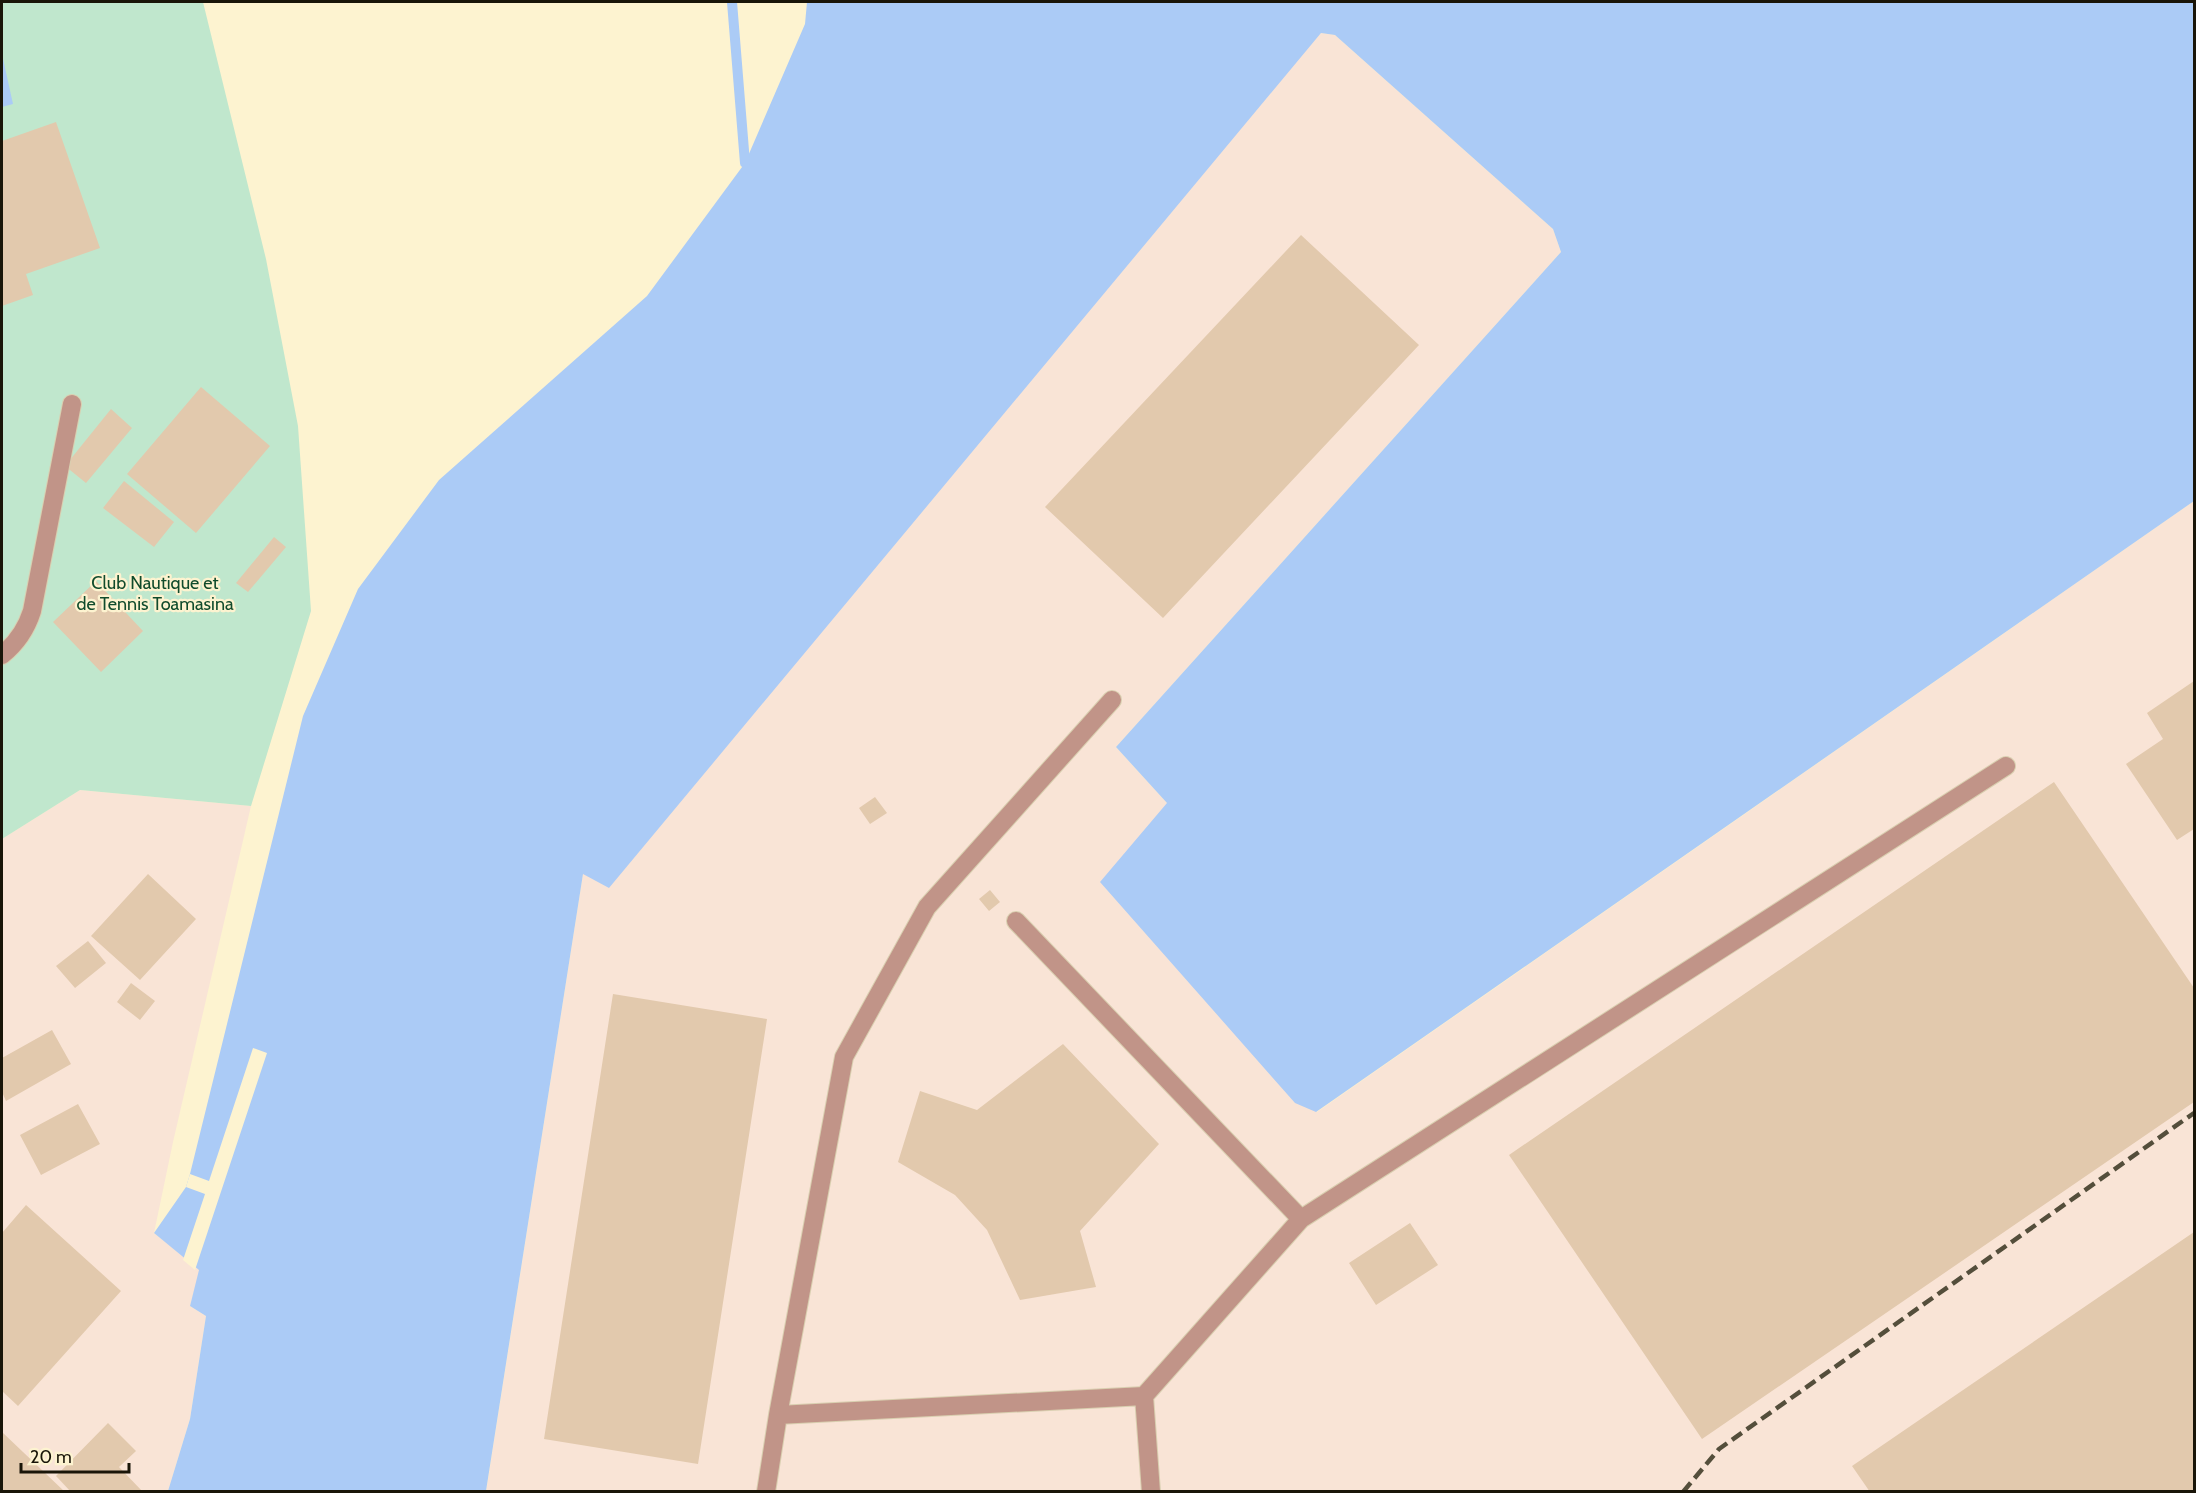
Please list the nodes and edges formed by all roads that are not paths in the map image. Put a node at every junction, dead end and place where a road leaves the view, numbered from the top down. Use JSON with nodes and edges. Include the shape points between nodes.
{"nodes":[{"id":1,"x":72,"y":404,"type":"dead end"},
{"id":2,"x":2,"y":655,"type":"edge"},
{"id":3,"x":1112,"y":700,"type":"dead end"},
{"id":4,"x":2006,"y":765,"type":"dead end"},
{"id":5,"x":1016,"y":921,"type":"dead end"},
{"id":6,"x":1301,"y":1219,"type":"junction"},
{"id":7,"x":1143,"y":1396,"type":"junction"},
{"id":8,"x":778,"y":1415,"type":"junction"},
{"id":9,"x":766,"y":1491,"type":"edge"},
{"id":10,"x":1151,"y":1491,"type":"edge"}],
"edges":[{"from":1,"to":2,"type":"lane","via":[[32,611],[26,629]]},
{"from":3,"to":8,"type":"lane","via":[[927,907],[844,1057]]},
{"from":4,"to":6,"type":"lane"},
{"from":5,"to":6,"type":"lane"},
{"from":6,"to":7,"type":"lane"},
{"from":7,"to":8,"type":"lane"},
{"from":7,"to":10,"type":"lane"},
{"from":8,"to":9,"type":"lane"}]}
